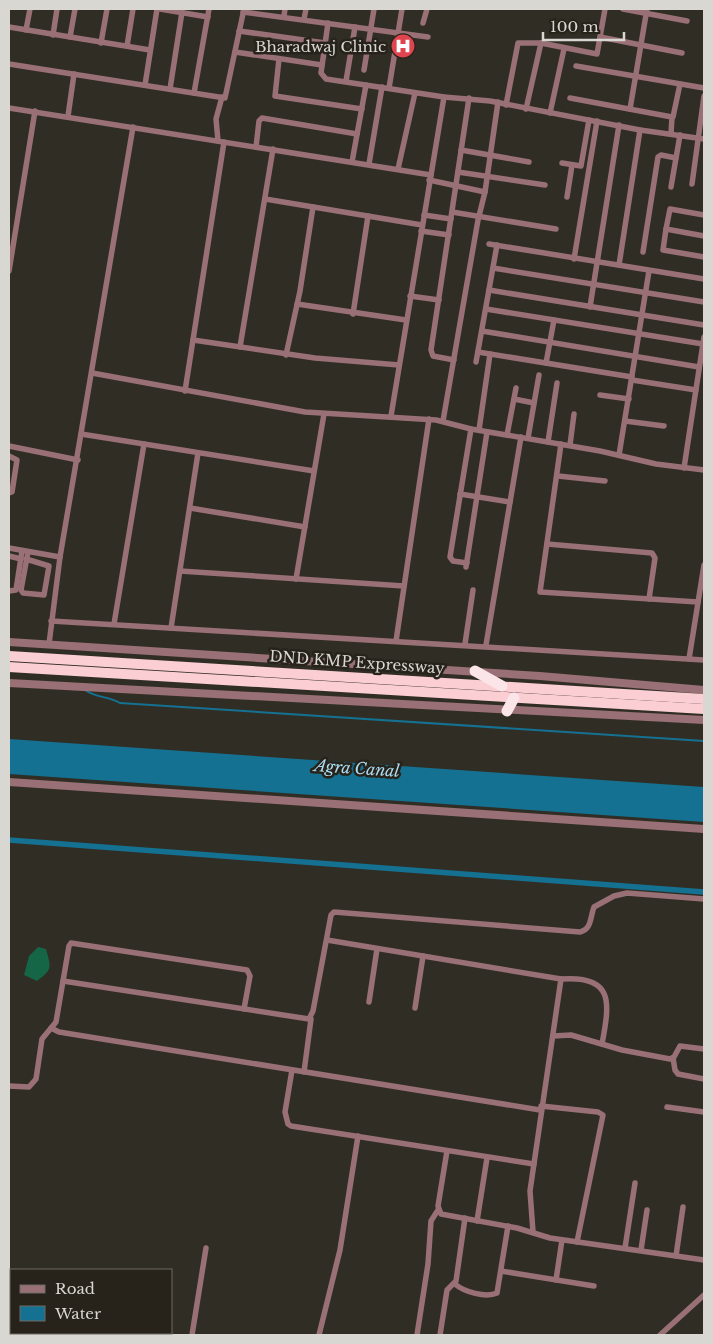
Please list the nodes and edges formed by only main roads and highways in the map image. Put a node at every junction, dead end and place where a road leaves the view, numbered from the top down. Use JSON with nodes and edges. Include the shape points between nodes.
{"nodes":[{"id":1,"x":9,"y":656,"type":"edge"},
{"id":2,"x":9,"y":667,"type":"edge"},
{"id":3,"x":475,"y":672,"type":"road end"},
{"id":4,"x":502,"y":686,"type":"junction"},
{"id":5,"x":514,"y":698,"type":"junction"},
{"id":6,"x":704,"y":699,"type":"edge"},
{"id":7,"x":704,"y":708,"type":"edge"},
{"id":8,"x":507,"y":711,"type":"road end"}],
"edges":[{"from":1,"to":4,"type":"highway","name":"DND KMP Expressway"},
{"from":2,"to":5,"type":"highway","name":"DND KMP Expressway"},
{"from":3,"to":4,"type":"highway"},
{"from":4,"to":6,"type":"highway","name":"DND KMP Expressway"},
{"from":5,"to":7,"type":"highway","name":"DND KMP Expressway"},
{"from":5,"to":8,"type":"highway"}]}
